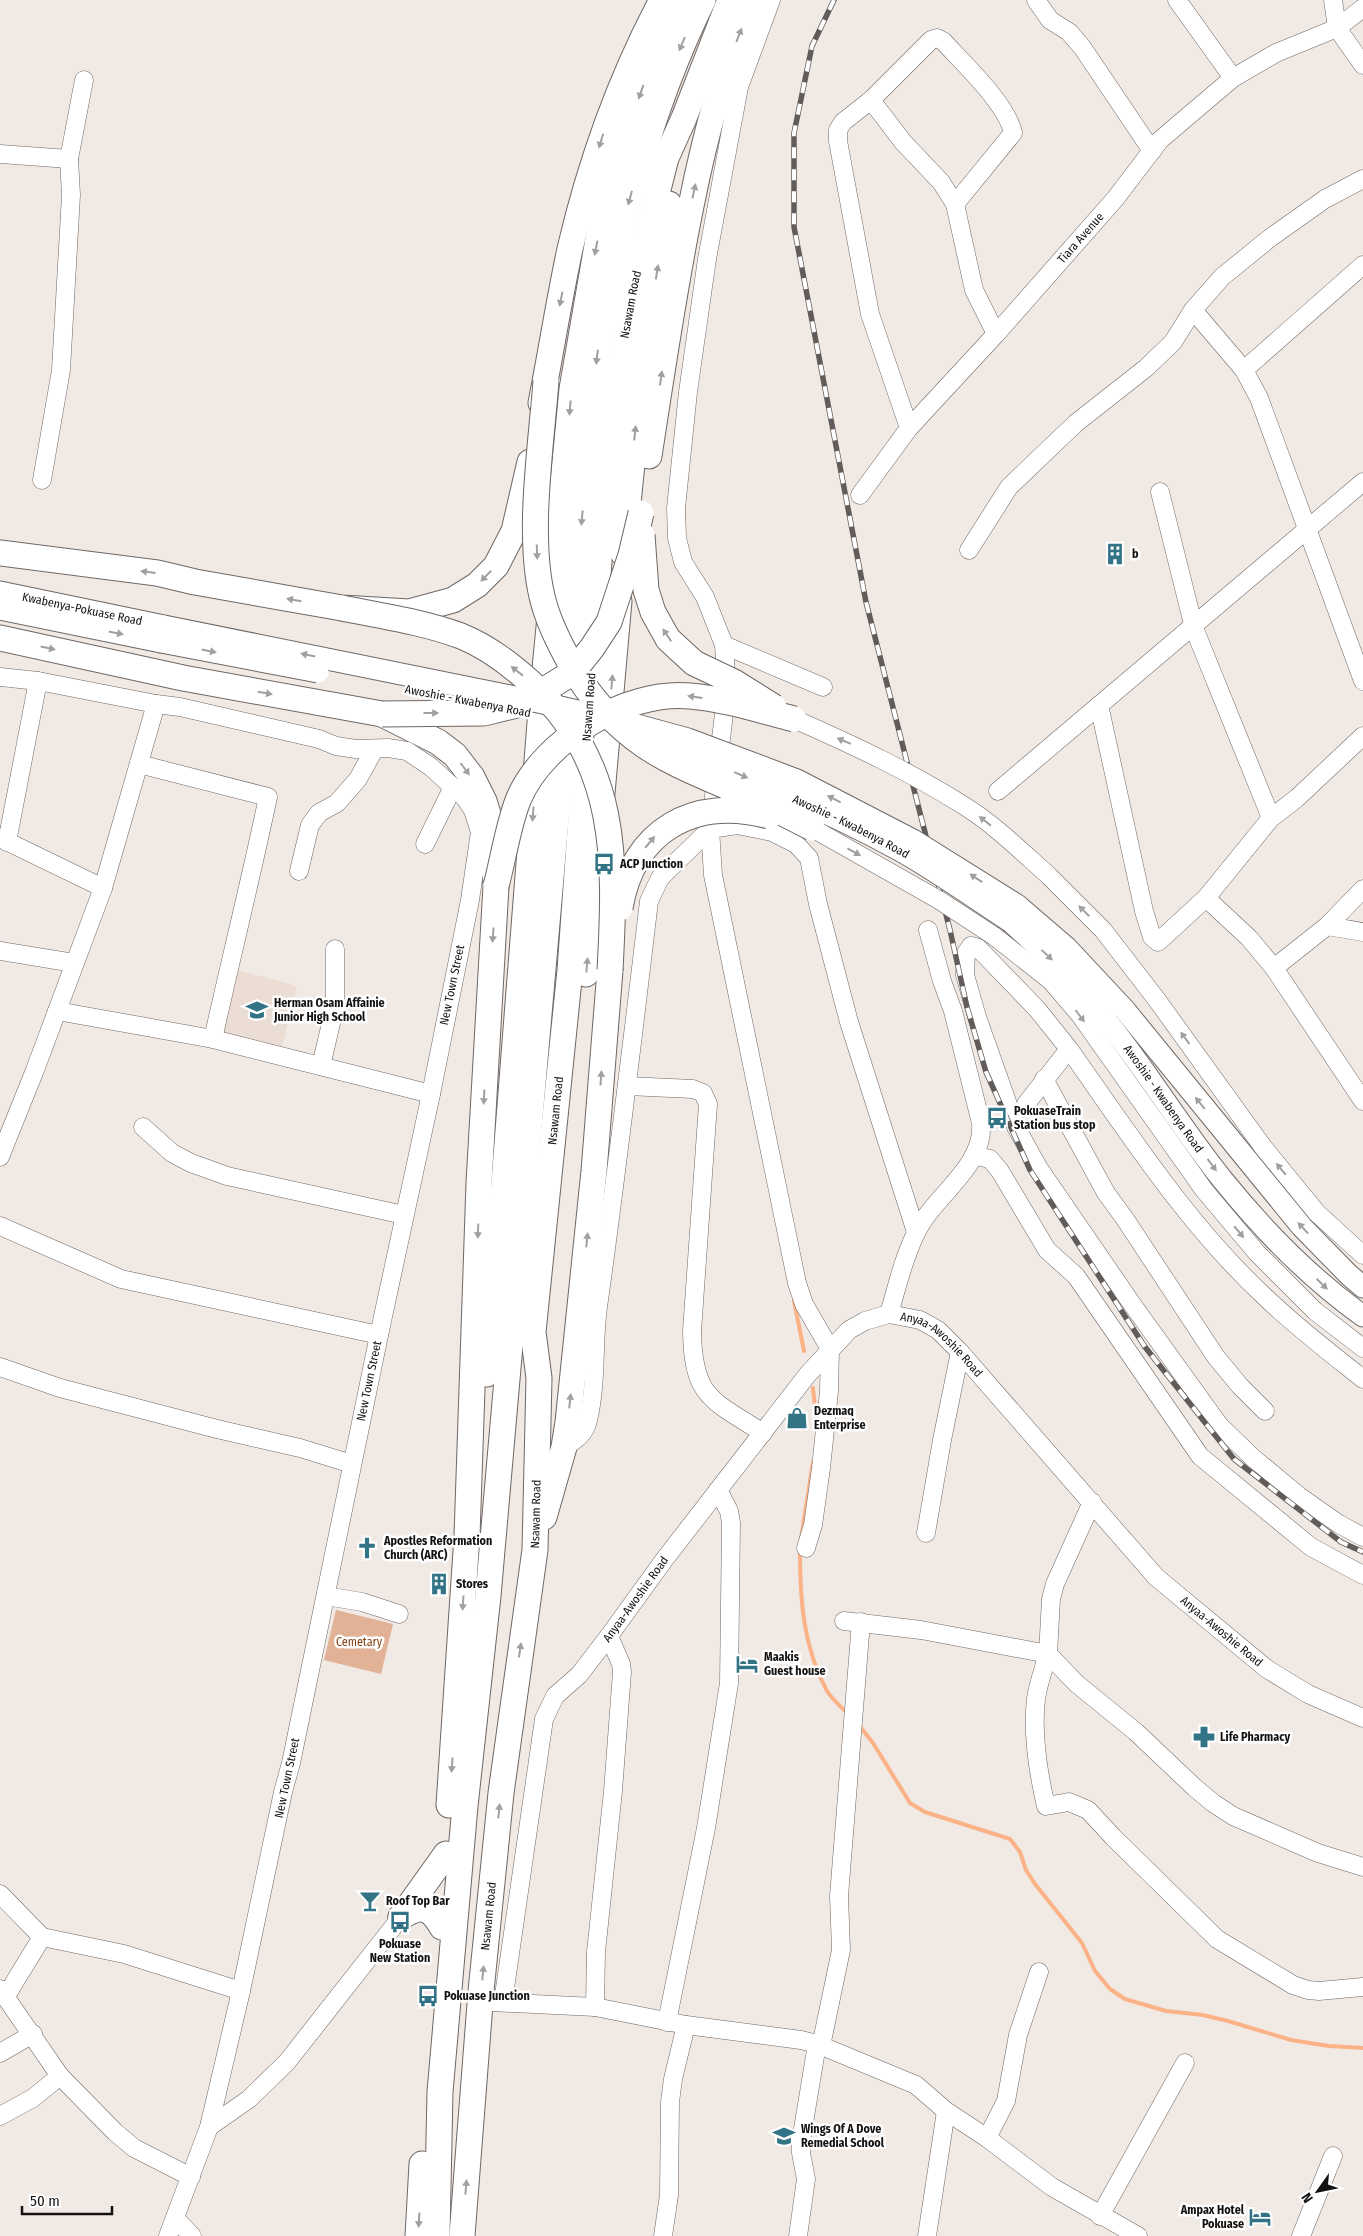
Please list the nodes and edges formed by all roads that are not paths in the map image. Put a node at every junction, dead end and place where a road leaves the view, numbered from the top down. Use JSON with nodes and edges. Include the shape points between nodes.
{"nodes":[{"id":1,"x":662,"y":0,"type":"edge"},
{"id":2,"x":683,"y":0,"type":"edge"},
{"id":3,"x":703,"y":0,"type":"edge"},
{"id":4,"x":730,"y":0,"type":"edge"},
{"id":5,"x":753,"y":0,"type":"edge"},
{"id":6,"x":771,"y":0,"type":"edge"},
{"id":7,"x":1036,"y":0,"type":"edge"},
{"id":8,"x":1177,"y":0,"type":"edge"},
{"id":9,"x":1333,"y":0,"type":"edge"},
{"id":10,"x":1363,"y":8,"type":"edge"},
{"id":11,"x":1337,"y":28,"type":"junction"},
{"id":12,"x":1363,"y":65,"type":"edge"},
{"id":13,"x":1233,"y":78,"type":"junction"},
{"id":14,"x":84,"y":80,"type":"dead end"},
{"id":15,"x":871,"y":100,"type":"junction"},
{"id":16,"x":1152,"y":151,"type":"junction"},
{"id":17,"x":0,"y":154,"type":"edge"},
{"id":18,"x":69,"y":160,"type":"junction"},
{"id":19,"x":1363,"y":179,"type":"edge"},
{"id":20,"x":955,"y":204,"type":"junction"},
{"id":21,"x":1363,"y":265,"type":"edge"},
{"id":22,"x":1193,"y":310,"type":"junction"},
{"id":23,"x":996,"y":334,"type":"junction"},
{"id":24,"x":1244,"y":370,"type":"junction"},
{"id":25,"x":546,"y":381,"type":"junction"},
{"id":26,"x":909,"y":428,"type":"junction"},
{"id":27,"x":42,"y":480,"type":"dead end"},
{"id":28,"x":1363,"y":482,"type":"edge"},
{"id":29,"x":1160,"y":492,"type":"dead end"},
{"id":30,"x":860,"y":495,"type":"dead end"},
{"id":31,"x":641,"y":513,"type":"junction"},
{"id":32,"x":1308,"y":528,"type":"junction"},
{"id":33,"x":969,"y":550,"type":"dead end"},
{"id":34,"x":0,"y":553,"type":"edge"},
{"id":35,"x":0,"y":592,"type":"edge"},
{"id":36,"x":342,"y":608,"type":"junction"},
{"id":37,"x":0,"y":609,"type":"edge"},
{"id":38,"x":1194,"y":628,"type":"junction"},
{"id":39,"x":163,"y":634,"type":"junction"},
{"id":40,"x":0,"y":638,"type":"edge"},
{"id":41,"x":724,"y":644,"type":"junction"},
{"id":42,"x":0,"y":678,"type":"edge"},
{"id":43,"x":38,"y":681,"type":"junction"},
{"id":44,"x":1363,"y":681,"type":"edge"},
{"id":45,"x":823,"y":687,"type":"dead end"},
{"id":46,"x":156,"y":704,"type":"junction"},
{"id":47,"x":1099,"y":705,"type":"junction"},
{"id":48,"x":382,"y":714,"type":"junction"},
{"id":49,"x":794,"y":719,"type":"junction"},
{"id":50,"x":1363,"y":736,"type":"edge"},
{"id":51,"x":374,"y":750,"type":"junction"},
{"id":52,"x":140,"y":764,"type":"junction"},
{"id":53,"x":453,"y":788,"type":"junction"},
{"id":54,"x":998,"y":791,"type":"dead end"},
{"id":55,"x":8,"y":794,"type":"edge"},
{"id":56,"x":1271,"y":818,"type":"junction"},
{"id":57,"x":812,"y":828,"type":"junction"},
{"id":58,"x":710,"y":829,"type":"junction"},
{"id":59,"x":4,"y":840,"type":"edge"},
{"id":60,"x":425,"y":844,"type":"dead end"},
{"id":61,"x":299,"y":871,"type":"dead end"},
{"id":62,"x":496,"y":886,"type":"junction"},
{"id":63,"x":103,"y":888,"type":"junction"},
{"id":64,"x":1363,"y":889,"type":"edge"},
{"id":65,"x":1206,"y":898,"type":"junction"},
{"id":66,"x":1014,"y":913,"type":"junction"},
{"id":67,"x":1327,"y":926,"type":"junction"},
{"id":68,"x":928,"y":930,"type":"dead end"},
{"id":69,"x":1363,"y":932,"type":"edge"},
{"id":70,"x":335,"y":949,"type":"dead end"},
{"id":71,"x":0,"y":951,"type":"edge"},
{"id":72,"x":74,"y":963,"type":"junction"},
{"id":73,"x":1274,"y":968,"type":"junction"},
{"id":74,"x":610,"y":970,"type":"junction"},
{"id":75,"x":973,"y":1004,"type":"junction"},
{"id":76,"x":57,"y":1011,"type":"junction"},
{"id":77,"x":953,"y":1011,"type":"junction"},
{"id":78,"x":213,"y":1039,"type":"junction"},
{"id":79,"x":1069,"y":1049,"type":"junction"},
{"id":80,"x":321,"y":1066,"type":"junction"},
{"id":81,"x":1044,"y":1079,"type":"junction"},
{"id":82,"x":627,"y":1086,"type":"junction"},
{"id":83,"x":431,"y":1094,"type":"junction"},
{"id":84,"x":1363,"y":1101,"type":"edge"},
{"id":85,"x":1026,"y":1104,"type":"dead end"},
{"id":86,"x":143,"y":1127,"type":"dead end"},
{"id":87,"x":976,"y":1156,"type":"junction"},
{"id":88,"x":0,"y":1158,"type":"edge"},
{"id":89,"x":404,"y":1215,"type":"junction"},
{"id":90,"x":0,"y":1226,"type":"edge"},
{"id":91,"x":916,"y":1232,"type":"junction"},
{"id":92,"x":1363,"y":1255,"type":"edge"},
{"id":93,"x":1363,"y":1287,"type":"edge"},
{"id":94,"x":889,"y":1314,"type":"junction"},
{"id":95,"x":1363,"y":1316,"type":"edge"},
{"id":96,"x":378,"y":1335,"type":"junction"},
{"id":97,"x":1363,"y":1348,"type":"edge"},
{"id":98,"x":830,"y":1349,"type":"junction"},
{"id":99,"x":960,"y":1352,"type":"junction"},
{"id":100,"x":0,"y":1367,"type":"edge"},
{"id":101,"x":1363,"y":1379,"type":"edge"},
{"id":102,"x":1265,"y":1411,"type":"dead end"},
{"id":103,"x":763,"y":1433,"type":"junction"},
{"id":104,"x":564,"y":1447,"type":"junction"},
{"id":105,"x":352,"y":1464,"type":"junction"},
{"id":106,"x":718,"y":1490,"type":"junction"},
{"id":107,"x":1092,"y":1502,"type":"junction"},
{"id":108,"x":926,"y":1533,"type":"dead end"},
{"id":109,"x":467,"y":1536,"type":"junction"},
{"id":110,"x":1363,"y":1537,"type":"edge"},
{"id":111,"x":806,"y":1548,"type":"dead end"},
{"id":112,"x":534,"y":1550,"type":"junction"},
{"id":113,"x":1363,"y":1575,"type":"edge"},
{"id":114,"x":326,"y":1596,"type":"junction"},
{"id":115,"x":399,"y":1614,"type":"dead end"},
{"id":116,"x":609,"y":1636,"type":"junction"},
{"id":117,"x":1048,"y":1654,"type":"junction"},
{"id":118,"x":1363,"y":1718,"type":"edge"},
{"id":119,"x":446,"y":1854,"type":"junction"},
{"id":120,"x":1363,"y":1867,"type":"edge"},
{"id":121,"x":0,"y":1894,"type":"edge"},
{"id":122,"x":401,"y":1917,"type":"junction"},
{"id":123,"x":442,"y":1927,"type":"junction"},
{"id":124,"x":42,"y":1938,"type":"junction"},
{"id":125,"x":1038,"y":1972,"type":"dead end"},
{"id":126,"x":1363,"y":1987,"type":"edge"},
{"id":127,"x":241,"y":1991,"type":"junction"},
{"id":128,"x":3,"y":1992,"type":"edge"},
{"id":129,"x":492,"y":2002,"type":"junction"},
{"id":130,"x":595,"y":2007,"type":"junction"},
{"id":131,"x":667,"y":2022,"type":"junction"},
{"id":132,"x":686,"y":2025,"type":"junction"},
{"id":133,"x":33,"y":2034,"type":"junction"},
{"id":134,"x":819,"y":2045,"type":"junction"},
{"id":135,"x":0,"y":2053,"type":"edge"},
{"id":136,"x":1185,"y":2063,"type":"dead end"},
{"id":137,"x":60,"y":2076,"type":"junction"},
{"id":138,"x":946,"y":2112,"type":"junction"},
{"id":139,"x":0,"y":2116,"type":"edge"},
{"id":140,"x":209,"y":2127,"type":"junction"},
{"id":141,"x":987,"y":2138,"type":"junction"},
{"id":142,"x":1333,"y":2156,"type":"dead end"},
{"id":143,"x":191,"y":2177,"type":"junction"},
{"id":144,"x":1100,"y":2216,"type":"junction"},
{"id":145,"x":175,"y":2218,"type":"junction"},
{"id":146,"x":168,"y":2236,"type":"edge"},
{"id":147,"x":192,"y":2236,"type":"edge"},
{"id":148,"x":418,"y":2236,"type":"edge"},
{"id":149,"x":437,"y":2236,"type":"edge"},
{"id":150,"x":462,"y":2236,"type":"edge"},
{"id":151,"x":663,"y":2236,"type":"edge"},
{"id":152,"x":798,"y":2236,"type":"edge"},
{"id":153,"x":927,"y":2236,"type":"edge"},
{"id":154,"x":1138,"y":2236,"type":"edge"},
{"id":155,"x":1301,"y":2236,"type":"edge"}],
"edges":[{"from":1,"to":25,"type":"highway","one_way":true,"via":[[610,111],[583,198]]},
{"from":2,"to":109,"type":"highway","one_way":true,"via":[[643,86],[603,211],[572,389],[542,710],[493,1324]]},
{"from":3,"to":149,"type":"highway","name":"Nsawam Road","one_way":true,"via":[[684,39],[642,151],[611,274],[597,353],[488,1596],[465,1806],[440,2092]]},
{"from":112,"to":4,"type":"highway","name":"Nsawam Road","one_way":true,"via":[[539,1378],[550,1333],[587,972],[643,355],[684,118]]},
{"from":31,"to":5,"type":"highway","one_way":true,"via":[[671,310],[708,124]]},
{"from":6,"to":41,"type":"street","via":[[737,96],[707,259],[676,508],[677,538],[683,562],[705,597]]},
{"from":7,"to":16,"type":"street","via":[[1050,20],[1069,32],[1082,47]]},
{"from":8,"to":13,"type":"street"},
{"from":9,"to":11,"type":"street"},
{"from":10,"to":11,"type":"street","name":"Tiara Avenue"},
{"from":11,"to":12,"type":"street"},
{"from":11,"to":13,"type":"street","name":"Tiara Avenue","via":[[1276,54]]},
{"from":13,"to":16,"type":"street","name":"Tiara Avenue","via":[[1173,128]]},
{"from":14,"to":18,"type":"street"},
{"from":15,"to":20,"type":"street","via":[[903,142],[941,182]]},
{"from":15,"to":20,"type":"street","via":[[937,38],[994,99],[1010,121],[1013,133]]},
{"from":15,"to":26,"type":"street","via":[[843,122],[838,130],[838,141],[870,314]]},
{"from":16,"to":23,"type":"street","name":"Tiara Avenue","via":[[1115,199]]},
{"from":17,"to":18,"type":"street"},
{"from":18,"to":27,"type":"street","via":[[71,195],[61,370]]},
{"from":19,"to":22,"type":"street","via":[[1325,199],[1270,238],[1222,277]]},
{"from":20,"to":23,"type":"street","via":[[974,290]]},
{"from":21,"to":24,"type":"street"},
{"from":22,"to":24,"type":"street"},
{"from":22,"to":33,"type":"street","via":[[1173,342],[1146,368],[1076,423],[1009,487]]},
{"from":23,"to":26,"type":"street","name":"Tiara Avenue"},
{"from":24,"to":32,"type":"street","via":[[1262,405]]},
{"from":25,"to":36,"type":"highway","one_way":true,"bridge":true,"via":[[522,503],[514,531],[496,566],[477,585],[453,600],[427,609],[409,612]]},
{"from":25,"to":57,"type":"highway","one_way":true,"bridge":true,"via":[[536,518],[538,576],[553,630],[582,685],[611,720],[645,746],[679,766]]},
{"from":26,"to":30,"type":"street","name":"Tiara Avenue"},
{"from":28,"to":32,"type":"street"},
{"from":29,"to":38,"type":"street"},
{"from":48,"to":31,"type":"highway","one_way":true,"bridge":true,"via":[[484,713],[520,704],[572,672],[609,622]]},
{"from":49,"to":31,"type":"highway","one_way":true,"bridge":true,"via":[[694,662],[668,639],[653,612],[646,590]]},
{"from":32,"to":38,"type":"street"},
{"from":32,"to":44,"type":"street"},
{"from":36,"to":34,"type":"highway","one_way":true,"via":[[157,573]]},
{"from":35,"to":39,"type":"main road","name":"Kwabenya-Pokuase Road"},
{"from":74,"to":36,"type":"highway","one_way":true,"bridge":true,"via":[[612,865],[603,797],[591,764],[557,707],[520,672],[462,636]]},
{"from":37,"to":39,"type":"main road","name":"Kwabenya-Pokuase Road","one_way":true},
{"from":38,"to":47,"type":"street"},
{"from":38,"to":56,"type":"street"},
{"from":39,"to":66,"type":"main road","name":"Awoshie - Kwabenya Road","bridge":true,"via":[[655,743],[814,806]]},
{"from":40,"to":48,"type":"highway","one_way":true,"via":[[183,678]]},
{"from":41,"to":45,"type":"street"},
{"from":41,"to":58,"type":"street","via":[[726,689]]},
{"from":42,"to":43,"type":"street","name":"New Town Street"},
{"from":43,"to":46,"type":"street","name":"New Town Street"},
{"from":43,"to":55,"type":"street"},
{"from":46,"to":51,"type":"street","name":"New Town Street","via":[[319,738],[336,746]]},
{"from":46,"to":52,"type":"street"},
{"from":47,"to":54,"type":"street"},
{"from":47,"to":65,"type":"street","via":[[1152,937],[1158,942]]},
{"from":48,"to":62,"type":"highway","one_way":true,"bridge":true,"via":[[438,742],[455,755],[472,777],[492,827]]},
{"from":49,"to":62,"type":"highway","one_way":true,"bridge":true,"via":[[688,696],[622,706],[591,722],[551,753],[518,798]]},
{"from":92,"to":49,"type":"street","one_way":true,"bridge":true,"via":[[1318,1213],[1275,1162],[1103,930],[1048,876],[968,808],[870,752]]},
{"from":50,"to":56,"type":"street"},
{"from":51,"to":53,"type":"street","name":"New Town Street","via":[[407,751],[431,766]]},
{"from":51,"to":61,"type":"street","via":[[358,779],[337,803],[319,813],[310,825]]},
{"from":52,"to":63,"type":"street"},
{"from":52,"to":78,"type":"street","via":[[268,798]]},
{"from":53,"to":60,"type":"street"},
{"from":53,"to":83,"type":"street","name":"New Town Street","via":[[473,810],[480,832],[470,900]]},
{"from":55,"to":59,"type":"street"},
{"from":56,"to":65,"type":"street"},
{"from":74,"to":57,"type":"highway","one_way":true,"bridge":true,"via":[[624,886],[637,859],[653,838],[691,816],[723,810],[750,811]]},
{"from":57,"to":97,"type":"street","one_way":true,"bridge":true,"via":[[940,900],[994,936],[1051,981],[1080,1015],[1204,1190],[1257,1254],[1315,1311]]},
{"from":58,"to":82,"type":"street","via":[[660,878],[649,901]]},
{"from":58,"to":91,"type":"street","via":[[737,825],[772,832],[796,844],[808,858],[849,1022]]},
{"from":58,"to":98,"type":"street","via":[[713,875],[796,1284]]},
{"from":59,"to":63,"type":"street"},
{"from":62,"to":109,"type":"highway","one_way":true,"via":[[479,1182]]},
{"from":63,"to":72,"type":"street"},
{"from":64,"to":67,"type":"street"},
{"from":65,"to":73,"type":"street","via":[[1249,938]]},
{"from":93,"to":66,"type":"main road","name":"Awoshie - Kwabenya Road","one_way":true,"via":[[1302,1227],[1124,1009],[1067,948]]},
{"from":66,"to":95,"type":"main road","name":"Awoshie - Kwabenya Road","one_way":true,"via":[[1106,1020],[1222,1179],[1275,1239],[1332,1294]]},
{"from":67,"to":69,"type":"street"},
{"from":67,"to":73,"type":"street"},
{"from":68,"to":77,"type":"street"},
{"from":70,"to":80,"type":"street","via":[[335,1006]]},
{"from":71,"to":72,"type":"street"},
{"from":72,"to":76,"type":"street"},
{"from":73,"to":84,"type":"street"},
{"from":104,"to":74,"type":"highway","one_way":true,"via":[[594,1171]]},
{"from":75,"to":77,"type":"street"},
{"from":75,"to":79,"type":"street","via":[[965,975],[966,953],[970,946],[978,948],[1037,1009]]},
{"from":75,"to":110,"type":"street","via":[[1016,1127],[1038,1167],[1219,1425],[1299,1496]]},
{"from":76,"to":78,"type":"street"},
{"from":76,"to":88,"type":"street"},
{"from":77,"to":87,"type":"street","via":[[981,1123],[982,1134]]},
{"from":78,"to":80,"type":"street"},
{"from":79,"to":81,"type":"street"},
{"from":79,"to":101,"type":"street","via":[[1172,1193],[1220,1249],[1263,1296]]},
{"from":80,"to":83,"type":"street"},
{"from":81,"to":85,"type":"street"},
{"from":81,"to":102,"type":"street","via":[[1106,1193],[1216,1357]]},
{"from":82,"to":103,"type":"street","via":[[693,1089],[703,1093],[708,1104],[692,1355],[701,1386],[710,1396]]},
{"from":82,"to":104,"type":"street","via":[[595,1330],[588,1421],[580,1437]]},
{"from":83,"to":89,"type":"street","name":"New Town Street"},
{"from":86,"to":89,"type":"street","via":[[172,1153],[227,1176]]},
{"from":87,"to":91,"type":"street"},
{"from":87,"to":113,"type":"street","via":[[990,1159],[1000,1170],[1047,1250],[1076,1276],[1200,1456],[1311,1547]]},
{"from":89,"to":96,"type":"street","name":"New Town Street"},
{"from":90,"to":96,"type":"street","via":[[121,1279]]},
{"from":91,"to":94,"type":"street"},
{"from":94,"to":98,"type":"street","name":"Anyaa-Awoshie Road","via":[[849,1330]]},
{"from":94,"to":99,"type":"street","name":"Anyaa-Awoshie Road","via":[[920,1320],[938,1330]]},
{"from":96,"to":105,"type":"street","name":"New Town Street"},
{"from":98,"to":103,"type":"street","name":"Anyaa-Awoshie Road"},
{"from":98,"to":111,"type":"street","via":[[821,1468],[813,1525]]},
{"from":99,"to":107,"type":"street","name":"Anyaa-Awoshie Road"},
{"from":99,"to":108,"type":"street"},
{"from":100,"to":105,"type":"street","via":[[60,1388]]},
{"from":103,"to":106,"type":"street","name":"Anyaa-Awoshie Road"},
{"from":104,"to":112,"type":"highway"},
{"from":105,"to":114,"type":"street","name":"New Town Street"},
{"from":106,"to":116,"type":"street","name":"Anyaa-Awoshie Road"},
{"from":106,"to":131,"type":"street","via":[[729,1511],[731,1523],[729,1683],[706,1828]]},
{"from":107,"to":117,"type":"street","via":[[1055,1584]]},
{"from":107,"to":118,"type":"street","name":"Anyaa-Awoshie Road","via":[[1156,1577],[1248,1654],[1287,1682]]},
{"from":109,"to":119,"type":"highway","one_way":true},
{"from":129,"to":112,"type":"highway","name":"Nsawam Road","one_way":true,"via":[[501,1793]]},
{"from":114,"to":115,"type":"street","via":[[362,1602]]},
{"from":114,"to":127,"type":"street","name":"New Town Street"},
{"from":116,"to":129,"type":"street","name":"Anyaa-Awoshie Road","via":[[578,1675],[555,1696],[544,1719]]},
{"from":116,"to":130,"type":"street","via":[[622,1672],[596,1952]]},
{"from":117,"to":120,"type":"street","via":[[1077,1684],[1233,1816],[1318,1853]]},
{"from":117,"to":126,"type":"street","via":[[1035,1708],[1039,1776],[1046,1806],[1069,1802],[1088,1810],[1218,1939],[1293,1985],[1319,1991]]},
{"from":117,"to":134,"type":"street","via":[[921,1630],[852,1622],[853,1719],[839,1896],[841,1950]]},
{"from":119,"to":122,"type":"highway"},
{"from":119,"to":123,"type":"highway"},
{"from":121,"to":124,"type":"street"},
{"from":122,"to":123,"type":"highway","via":[[411,1910],[427,1910],[434,1914]]},
{"from":122,"to":140,"type":"street","via":[[287,2062],[249,2099]]},
{"from":123,"to":148,"type":"highway","one_way":true},
{"from":124,"to":127,"type":"street","via":[[124,1954]]},
{"from":124,"to":128,"type":"street"},
{"from":125,"to":141,"type":"street","via":[[1018,2035],[1006,2102]]},
{"from":127,"to":140,"type":"street","name":"New Town Street"},
{"from":128,"to":133,"type":"street"},
{"from":129,"to":130,"type":"street"},
{"from":150,"to":129,"type":"highway","name":"Nsawam Road","one_way":true},
{"from":130,"to":131,"type":"street"},
{"from":131,"to":132,"type":"street"},
{"from":132,"to":134,"type":"street"},
{"from":132,"to":151,"type":"street","via":[[670,2102],[669,2195]]},
{"from":133,"to":135,"type":"street"},
{"from":133,"to":137,"type":"street"},
{"from":134,"to":138,"type":"street","via":[[916,2086]]},
{"from":134,"to":152,"type":"street","via":[[801,2141],[806,2179]]},
{"from":136,"to":144,"type":"street"},
{"from":137,"to":139,"type":"street","via":[[33,2098]]},
{"from":137,"to":143,"type":"street","via":[[125,2142]]},
{"from":138,"to":141,"type":"street"},
{"from":138,"to":153,"type":"street"},
{"from":140,"to":143,"type":"street","name":"New Town Street"},
{"from":141,"to":144,"type":"street","via":[[1052,2188]]},
{"from":142,"to":155,"type":"street"},
{"from":143,"to":145,"type":"street","name":"New Town Street"},
{"from":144,"to":154,"type":"street"},
{"from":145,"to":146,"type":"street","name":"New Town Street"},
{"from":145,"to":147,"type":"street"}]}
